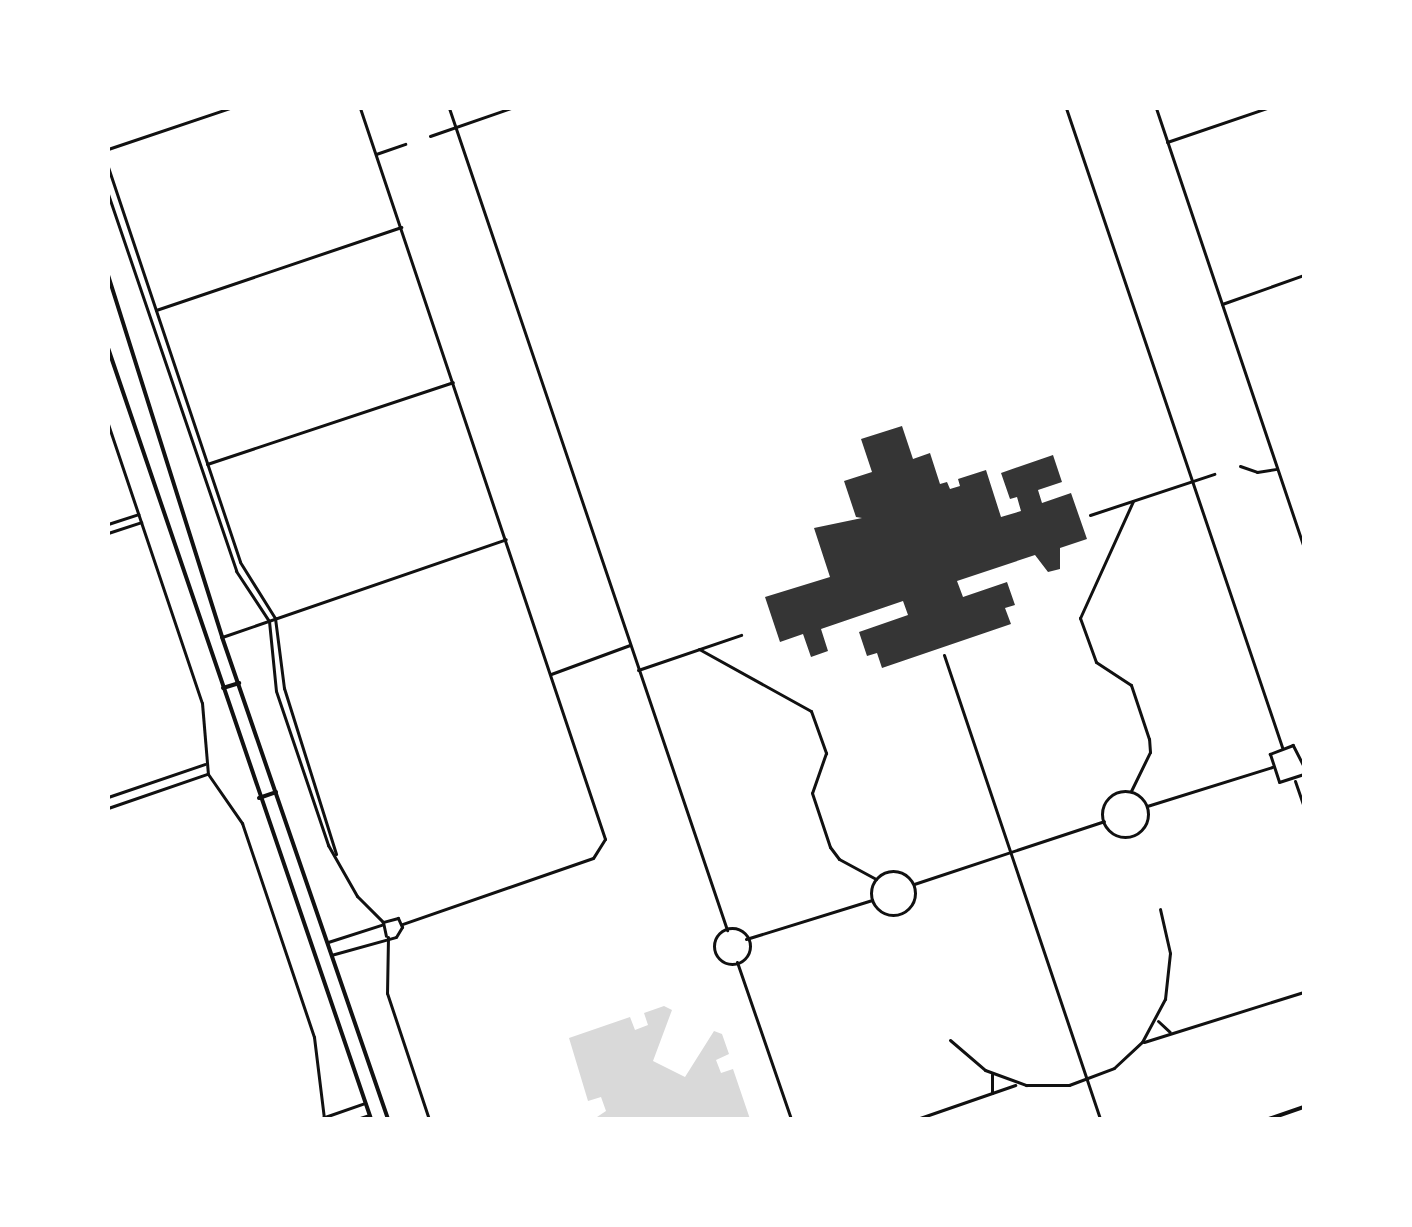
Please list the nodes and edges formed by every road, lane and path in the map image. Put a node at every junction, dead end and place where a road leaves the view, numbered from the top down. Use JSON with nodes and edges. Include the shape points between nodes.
{"nodes":[{"id":1,"x":230,"y":108,"type":"edge"},
{"id":2,"x":360,"y":108,"type":"edge"},
{"id":3,"x":449,"y":108,"type":"edge"},
{"id":4,"x":511,"y":108,"type":"edge"},
{"id":5,"x":1066,"y":108,"type":"edge"},
{"id":6,"x":1156,"y":108,"type":"edge"},
{"id":7,"x":1267,"y":108,"type":"edge"},
{"id":8,"x":455,"y":127,"type":"junction"},
{"id":9,"x":430,"y":136,"type":"dead end"},
{"id":10,"x":1167,"y":142,"type":"junction"},
{"id":11,"x":405,"y":144,"type":"dead end"},
{"id":12,"x":108,"y":149,"type":"edge"},
{"id":13,"x":376,"y":154,"type":"junction"},
{"id":14,"x":108,"y":167,"type":"edge"},
{"id":15,"x":108,"y":194,"type":"edge"},
{"id":16,"x":401,"y":227,"type":"junction"},
{"id":17,"x":108,"y":275,"type":"edge"},
{"id":18,"x":1304,"y":275,"type":"edge"},
{"id":19,"x":1222,"y":304,"type":"junction"},
{"id":20,"x":156,"y":310,"type":"junction"},
{"id":21,"x":108,"y":348,"type":"edge"},
{"id":22,"x":453,"y":382,"type":"junction"},
{"id":23,"x":108,"y":424,"type":"edge"},
{"id":24,"x":207,"y":464,"type":"junction"},
{"id":25,"x":1240,"y":466,"type":"dead end"},
{"id":26,"x":1277,"y":469,"type":"junction"},
{"id":27,"x":1214,"y":474,"type":"dead end"},
{"id":28,"x":1192,"y":482,"type":"junction"},
{"id":29,"x":1133,"y":501,"type":"junction"},
{"id":30,"x":138,"y":514,"type":"junction"},
{"id":31,"x":1090,"y":515,"type":"dead end"},
{"id":32,"x":141,"y":522,"type":"junction"},
{"id":33,"x":108,"y":524,"type":"edge"},
{"id":34,"x":108,"y":533,"type":"edge"},
{"id":35,"x":506,"y":539,"type":"junction"},
{"id":36,"x":1304,"y":549,"type":"edge"},
{"id":37,"x":275,"y":618,"type":"junction"},
{"id":38,"x":269,"y":621,"type":"junction"},
{"id":39,"x":741,"y":635,"type":"dead end"},
{"id":40,"x":222,"y":637,"type":"junction"},
{"id":41,"x":630,"y":645,"type":"junction"},
{"id":42,"x":699,"y":649,"type":"junction"},
{"id":43,"x":944,"y":655,"type":"dead end"},
{"id":44,"x":638,"y":670,"type":"junction"},
{"id":45,"x":551,"y":674,"type":"junction"},
{"id":46,"x":239,"y":683,"type":"junction"},
{"id":47,"x":223,"y":688,"type":"junction"},
{"id":48,"x":1282,"y":747,"type":"junction"},
{"id":49,"x":205,"y":764,"type":"junction"},
{"id":50,"x":1272,"y":767,"type":"junction"},
{"id":51,"x":1304,"y":767,"type":"edge"},
{"id":52,"x":208,"y":774,"type":"junction"},
{"id":53,"x":1304,"y":774,"type":"edge"},
{"id":54,"x":1295,"y":780,"type":"junction"},
{"id":55,"x":1131,"y":791,"type":"junction"},
{"id":56,"x":276,"y":792,"type":"junction"},
{"id":57,"x":108,"y":797,"type":"edge"},
{"id":58,"x":259,"y":798,"type":"junction"},
{"id":59,"x":1147,"y":806,"type":"junction"},
{"id":60,"x":1304,"y":807,"type":"edge"},
{"id":61,"x":108,"y":808,"type":"edge"},
{"id":62,"x":1104,"y":821,"type":"junction"},
{"id":63,"x":1009,"y":853,"type":"junction"},
{"id":64,"x":336,"y":854,"type":"junction"},
{"id":65,"x":876,"y":879,"type":"junction"},
{"id":66,"x":914,"y":884,"type":"junction"},
{"id":67,"x":872,"y":900,"type":"junction"},
{"id":68,"x":1160,"y":909,"type":"dead end"},
{"id":69,"x":382,"y":924,"type":"junction"},
{"id":70,"x":402,"y":924,"type":"junction"},
{"id":71,"x":727,"y":930,"type":"junction"},
{"id":72,"x":387,"y":936,"type":"junction"},
{"id":73,"x":746,"y":939,"type":"junction"},
{"id":74,"x":327,"y":942,"type":"junction"},
{"id":75,"x":331,"y":955,"type":"junction"},
{"id":76,"x":737,"y":962,"type":"junction"},
{"id":77,"x":1304,"y":992,"type":"edge"},
{"id":78,"x":1157,"y":1020,"type":"junction"},
{"id":79,"x":1170,"y":1032,"type":"junction"},
{"id":80,"x":950,"y":1040,"type":"dead end"},
{"id":81,"x":1142,"y":1042,"type":"junction"},
{"id":82,"x":992,"y":1074,"type":"junction"},
{"id":83,"x":1087,"y":1081,"type":"junction"},
{"id":84,"x":1019,"y":1084,"type":"junction"},
{"id":85,"x":992,"y":1093,"type":"junction"},
{"id":86,"x":365,"y":1103,"type":"junction"},
{"id":87,"x":1304,"y":1107,"type":"edge"},
{"id":88,"x":370,"y":1117,"type":"edge"},
{"id":89,"x":322,"y":1119,"type":"edge"},
{"id":90,"x":357,"y":1119,"type":"edge"},
{"id":91,"x":388,"y":1119,"type":"edge"},
{"id":92,"x":429,"y":1119,"type":"edge"},
{"id":93,"x":791,"y":1119,"type":"edge"},
{"id":94,"x":917,"y":1119,"type":"edge"},
{"id":95,"x":1100,"y":1119,"type":"edge"},
{"id":96,"x":1269,"y":1119,"type":"edge"}],
"edges":[{"from":1,"to":12,"type":"street"},
{"from":2,"to":13,"type":"street"},
{"from":3,"to":8,"type":"street"},
{"from":4,"to":8,"type":"street"},
{"from":5,"to":28,"type":"street"},
{"from":6,"to":10,"type":"street"},
{"from":7,"to":10,"type":"street"},
{"from":8,"to":9,"type":"street"},
{"from":8,"to":41,"type":"street"},
{"from":10,"to":19,"type":"street"},
{"from":11,"to":13,"type":"street"},
{"from":13,"to":16,"type":"street"},
{"from":14,"to":20,"type":"street"},
{"from":15,"to":38,"type":"street","via":[[234,566]]},
{"from":16,"to":20,"type":"street"},
{"from":16,"to":22,"type":"street"},
{"from":17,"to":40,"type":"street"},
{"from":18,"to":19,"type":"street"},
{"from":19,"to":26,"type":"street"},
{"from":20,"to":24,"type":"street"},
{"from":21,"to":47,"type":"street"},
{"from":22,"to":24,"type":"street"},
{"from":22,"to":35,"type":"street"},
{"from":23,"to":30,"type":"street"},
{"from":24,"to":37,"type":"street","via":[[242,567]]},
{"from":25,"to":26,"type":"street","via":[[1257,472]]},
{"from":26,"to":36,"type":"street"},
{"from":27,"to":28,"type":"street"},
{"from":28,"to":29,"type":"street"},
{"from":28,"to":48,"type":"street"},
{"from":29,"to":31,"type":"street"},
{"from":29,"to":55,"type":"street","via":[[1080,618],[1094,660],[1131,685],[1149,739],[1148,756]]},
{"from":30,"to":32,"type":"street"},
{"from":30,"to":33,"type":"street"},
{"from":32,"to":34,"type":"street"},
{"from":32,"to":49,"type":"street","via":[[202,703]]},
{"from":35,"to":37,"type":"street"},
{"from":35,"to":45,"type":"street"},
{"from":37,"to":38,"type":"street"},
{"from":37,"to":64,"type":"street","via":[[284,688]]},
{"from":38,"to":40,"type":"street"},
{"from":38,"to":64,"type":"street","via":[[276,691],[327,842]]},
{"from":39,"to":42,"type":"street"},
{"from":40,"to":46,"type":"street"},
{"from":41,"to":44,"type":"street"},
{"from":41,"to":45,"type":"street"},
{"from":42,"to":44,"type":"street"},
{"from":42,"to":65,"type":"street","via":[[811,711],[826,753],[812,793],[831,850]]},
{"from":43,"to":63,"type":"street"},
{"from":44,"to":71,"type":"street"},
{"from":45,"to":70,"type":"street","via":[[604,835],[602,850],[593,858]]},
{"from":46,"to":47,"type":"street"},
{"from":46,"to":56,"type":"street"},
{"from":47,"to":58,"type":"street"},
{"from":48,"to":50,"type":"street","via":[[1271,752]]},
{"from":48,"to":51,"type":"street","via":[[1297,747]]},
{"from":49,"to":52,"type":"street"},
{"from":49,"to":57,"type":"street"},
{"from":50,"to":54,"type":"street","via":[[1279,782]]},
{"from":50,"to":59,"type":"street"},
{"from":52,"to":61,"type":"street"},
{"from":52,"to":89,"type":"street","via":[[242,823],[309,1022]]},
{"from":53,"to":54,"type":"street"},
{"from":54,"to":60,"type":"street"},
{"from":55,"to":59,"type":"street"},
{"from":55,"to":62,"type":"street","via":[[1110,797]]},
{"from":56,"to":58,"type":"street"},
{"from":56,"to":74,"type":"street"},
{"from":58,"to":86,"type":"street"},
{"from":59,"to":62,"type":"street","via":[[1146,823],[1133,835],[1116,834]]},
{"from":62,"to":63,"type":"street"},
{"from":63,"to":66,"type":"street"},
{"from":63,"to":83,"type":"street"},
{"from":64,"to":69,"type":"street","via":[[357,896]]},
{"from":65,"to":66,"type":"street","via":[[897,871]]},
{"from":65,"to":67,"type":"street"},
{"from":66,"to":67,"type":"street","via":[[913,902],[901,913],[885,913]]},
{"from":67,"to":73,"type":"street"},
{"from":68,"to":78,"type":"street","via":[[1171,965]]},
{"from":69,"to":70,"type":"street","via":[[391,917]]},
{"from":69,"to":72,"type":"street"},
{"from":69,"to":74,"type":"street"},
{"from":70,"to":72,"type":"street","via":[[398,935]]},
{"from":71,"to":73,"type":"street","via":[[740,928]]},
{"from":71,"to":76,"type":"street","via":[[714,941],[722,962]]},
{"from":72,"to":75,"type":"street"},
{"from":72,"to":92,"type":"street","via":[[387,993]]},
{"from":73,"to":76,"type":"street","via":[[748,956]]},
{"from":74,"to":75,"type":"street"},
{"from":75,"to":91,"type":"street"},
{"from":76,"to":93,"type":"street"},
{"from":77,"to":79,"type":"street"},
{"from":78,"to":79,"type":"street"},
{"from":78,"to":81,"type":"street"},
{"from":79,"to":81,"type":"street"},
{"from":80,"to":82,"type":"street"},
{"from":81,"to":83,"type":"street","via":[[1114,1068]]},
{"from":82,"to":84,"type":"street"},
{"from":82,"to":85,"type":"street"},
{"from":83,"to":84,"type":"street","via":[[1048,1087]]},
{"from":83,"to":95,"type":"street"},
{"from":84,"to":85,"type":"street"},
{"from":85,"to":94,"type":"street"},
{"from":86,"to":88,"type":"street"},
{"from":86,"to":89,"type":"street"},
{"from":87,"to":96,"type":"street"},
{"from":88,"to":90,"type":"street"}]}
